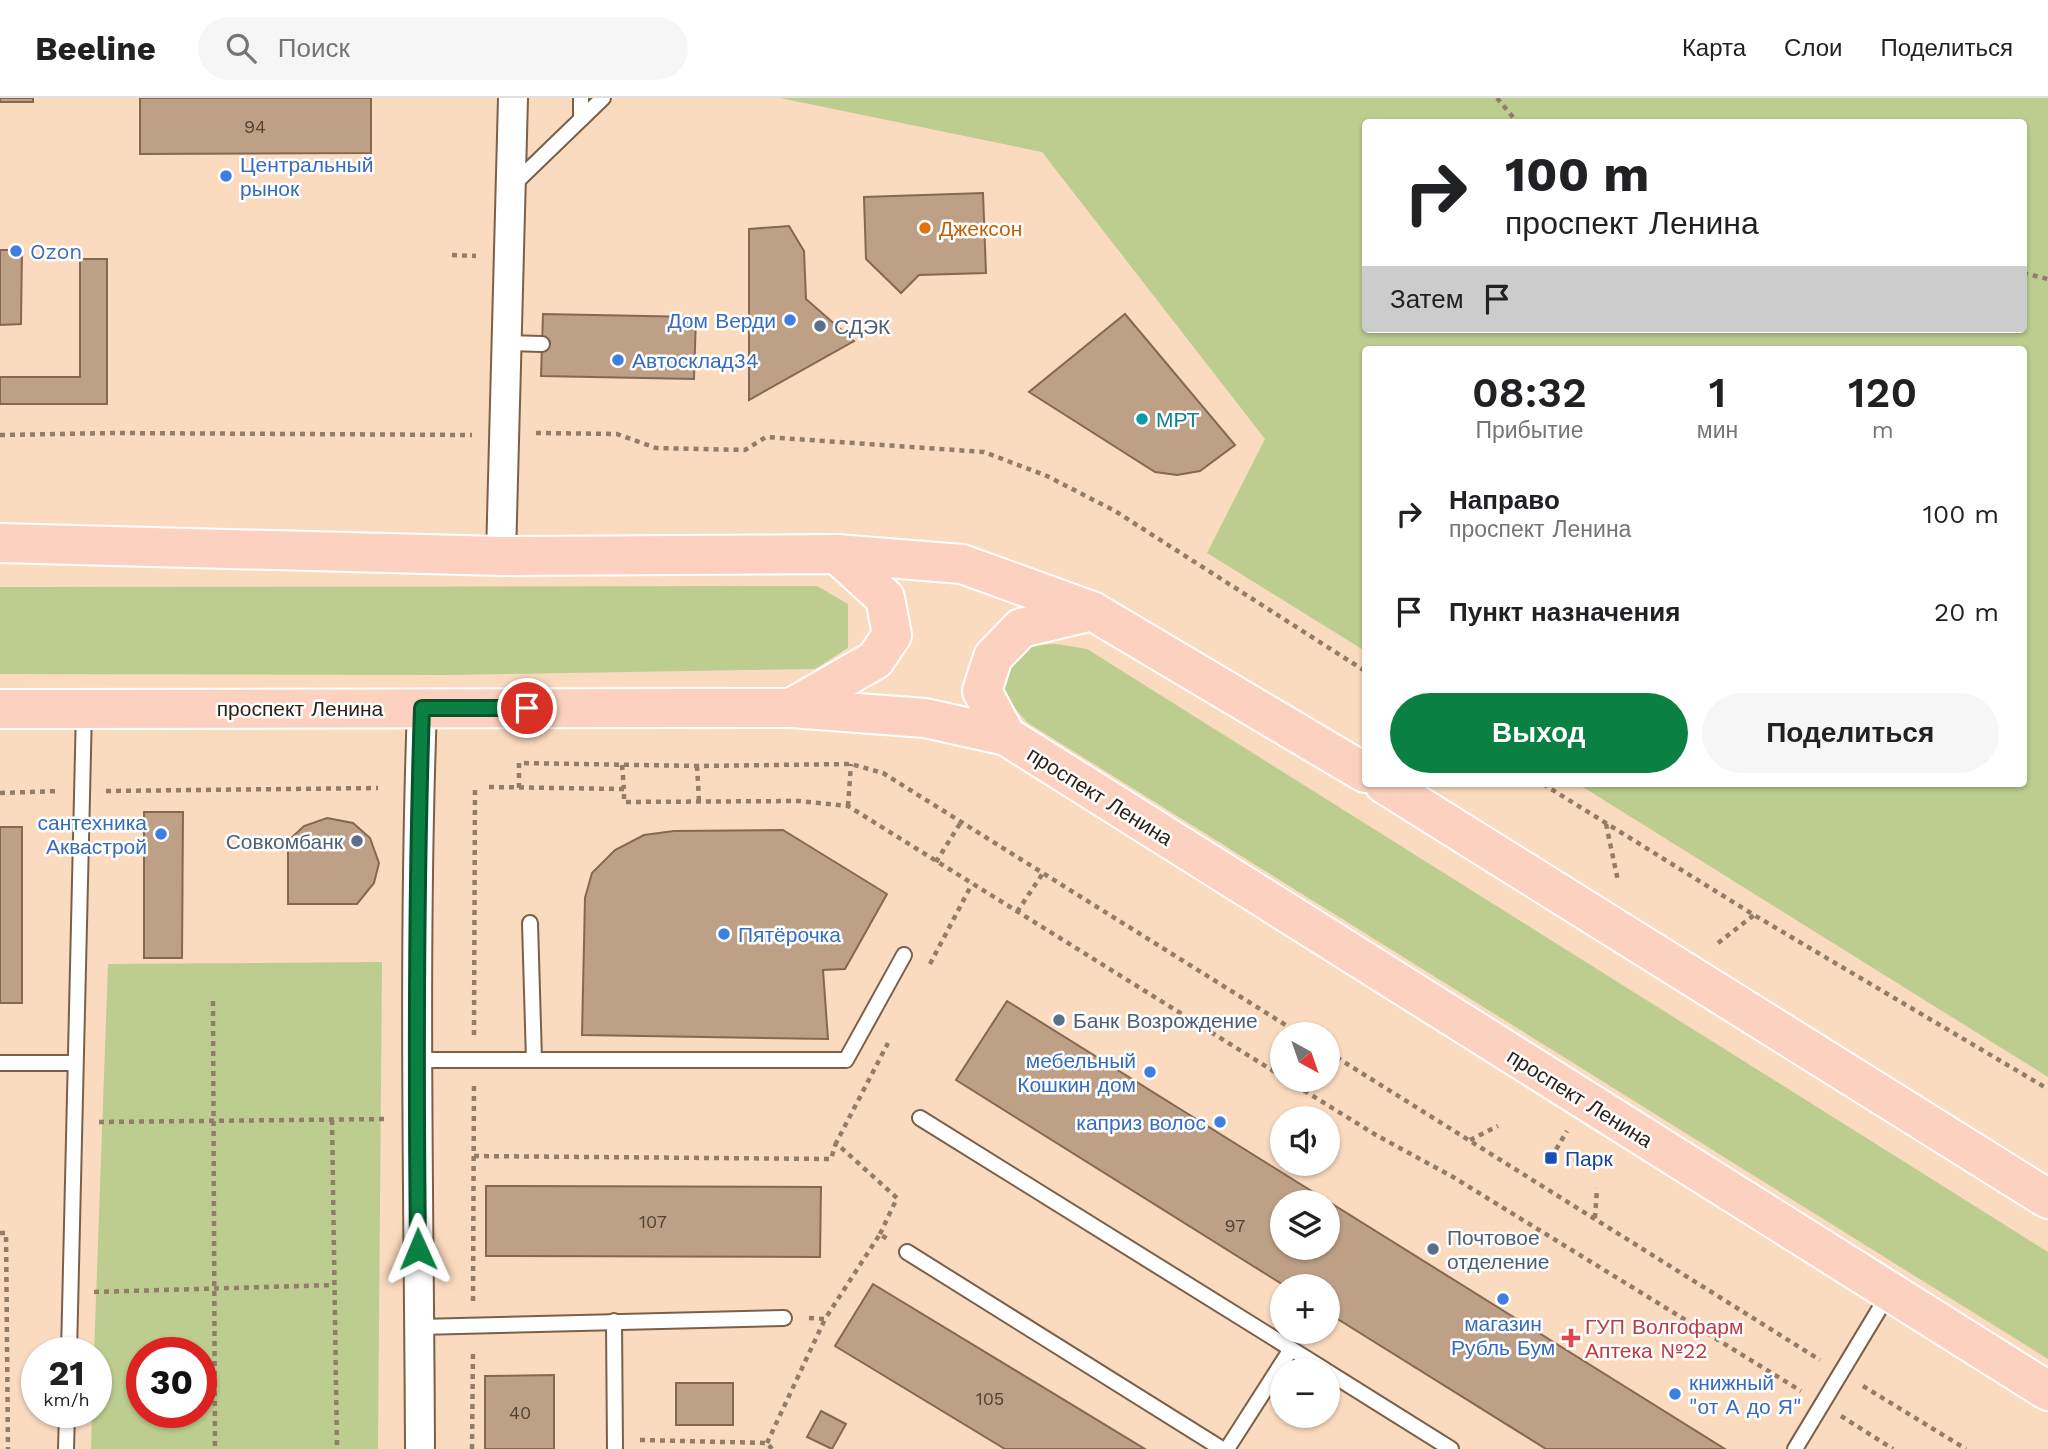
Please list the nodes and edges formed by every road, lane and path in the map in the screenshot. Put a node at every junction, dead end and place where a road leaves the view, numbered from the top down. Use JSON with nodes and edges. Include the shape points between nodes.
{"nodes":[{"id":1,"x":513,"y":98,"type":"edge"},
{"id":2,"x":581,"y":98,"type":"edge"},
{"id":3,"x":603,"y":98,"type":"edge"},
{"id":4,"x":1497,"y":98,"type":"edge"},
{"id":5,"x":582,"y":119,"type":"junction"},
{"id":6,"x":1514,"y":119,"type":"edge"},
{"id":7,"x":510,"y":187,"type":"junction"},
{"id":8,"x":452,"y":255,"type":"dead end"},
{"id":9,"x":476,"y":256,"type":"dead end"},
{"id":10,"x":2027,"y":274,"type":"edge"},
{"id":11,"x":2048,"y":279,"type":"edge"},
{"id":12,"x":506,"y":343,"type":"junction"},
{"id":13,"x":542,"y":344,"type":"dead end"},
{"id":14,"x":504,"y":433,"type":"junction"},
{"id":15,"x":0,"y":435,"type":"edge"},
{"id":16,"x":0,"y":543,"type":"edge"},
{"id":17,"x":837,"y":554,"type":"junction"},
{"id":18,"x":501,"y":556,"type":"junction"},
{"id":19,"x":1092,"y":611,"type":"junction"},
{"id":20,"x":1362,"y":669,"type":"edge"},
{"id":21,"x":84,"y":708,"type":"junction"},
{"id":22,"x":422,"y":708,"type":"junction"},
{"id":23,"x":791,"y":708,"type":"junction"},
{"id":24,"x":0,"y":709,"type":"edge"},
{"id":25,"x":1006,"y":736,"type":"junction"},
{"id":26,"x":851,"y":764,"type":"junction"},
{"id":27,"x":622,"y":765,"type":"junction"},
{"id":28,"x":697,"y":766,"type":"junction"},
{"id":29,"x":1362,"y":771,"type":"edge"},
{"id":30,"x":475,"y":787,"type":"dead end"},
{"id":31,"x":489,"y":787,"type":"dead end"},
{"id":32,"x":1389,"y":787,"type":"edge"},
{"id":33,"x":1548,"y":787,"type":"edge"},
{"id":34,"x":378,"y":788,"type":"dead end"},
{"id":35,"x":520,"y":788,"type":"junction"},
{"id":36,"x":624,"y":789,"type":"junction"},
{"id":37,"x":82,"y":791,"type":"junction"},
{"id":38,"x":0,"y":793,"type":"edge"},
{"id":39,"x":699,"y":801,"type":"junction"},
{"id":40,"x":848,"y":806,"type":"junction"},
{"id":41,"x":961,"y":822,"type":"junction"},
{"id":42,"x":1606,"y":824,"type":"junction"},
{"id":43,"x":936,"y":862,"type":"junction"},
{"id":44,"x":1042,"y":873,"type":"junction"},
{"id":45,"x":1618,"y":881,"type":"dead end"},
{"id":46,"x":972,"y":884,"type":"junction"},
{"id":47,"x":1017,"y":912,"type":"junction"},
{"id":48,"x":1754,"y":915,"type":"junction"},
{"id":49,"x":530,"y":923,"type":"dead end"},
{"id":50,"x":1718,"y":943,"type":"dead end"},
{"id":51,"x":904,"y":956,"type":"dead end"},
{"id":52,"x":926,"y":970,"type":"dead end"},
{"id":53,"x":213,"y":1000,"type":"dead end"},
{"id":54,"x":1281,"y":1022,"type":"edge"},
{"id":55,"x":894,"y":1032,"type":"dead end"},
{"id":56,"x":1340,"y":1059,"type":"edge"},
{"id":57,"x":417,"y":1060,"type":"junction"},
{"id":58,"x":474,"y":1060,"type":"junction"},
{"id":59,"x":534,"y":1060,"type":"junction"},
{"id":60,"x":0,"y":1063,"type":"edge"},
{"id":61,"x":74,"y":1063,"type":"junction"},
{"id":62,"x":1270,"y":1069,"type":"edge"},
{"id":63,"x":2048,"y":1089,"type":"edge"},
{"id":64,"x":1307,"y":1092,"type":"edge"},
{"id":65,"x":920,"y":1118,"type":"dead end"},
{"id":66,"x":416,"y":1119,"type":"junction"},
{"id":67,"x":332,"y":1120,"type":"junction"},
{"id":68,"x":74,"y":1122,"type":"junction"},
{"id":69,"x":214,"y":1122,"type":"junction"},
{"id":70,"x":1498,"y":1126,"type":"dead end"},
{"id":71,"x":1470,"y":1140,"type":"junction"},
{"id":72,"x":836,"y":1143,"type":"junction"},
{"id":73,"x":474,"y":1156,"type":"junction"},
{"id":74,"x":1597,"y":1188,"type":"dead end"},
{"id":75,"x":2048,"y":1199,"type":"edge"},
{"id":76,"x":1595,"y":1218,"type":"junction"},
{"id":77,"x":0,"y":1233,"type":"edge"},
{"id":78,"x":880,"y":1234,"type":"junction"},
{"id":79,"x":907,"y":1252,"type":"joint"},
{"id":80,"x":334,"y":1285,"type":"junction"},
{"id":81,"x":214,"y":1289,"type":"junction"},
{"id":82,"x":1890,"y":1292,"type":"junction"},
{"id":83,"x":70,"y":1293,"type":"junction"},
{"id":84,"x":784,"y":1318,"type":"joint"},
{"id":85,"x":825,"y":1319,"type":"junction"},
{"id":86,"x":614,"y":1321,"type":"junction"},
{"id":87,"x":473,"y":1326,"type":"junction"},
{"id":88,"x":419,"y":1327,"type":"junction"},
{"id":89,"x":69,"y":1337,"type":"edge"},
{"id":90,"x":1291,"y":1349,"type":"junction"},
{"id":91,"x":1306,"y":1358,"type":"edge"},
{"id":92,"x":1841,"y":1373,"type":"junction"},
{"id":93,"x":1340,"y":1379,"type":"edge"},
{"id":94,"x":2048,"y":1391,"type":"edge"},
{"id":95,"x":1822,"y":1404,"type":"junction"},
{"id":96,"x":67,"y":1428,"type":"edge"},
{"id":97,"x":766,"y":1443,"type":"junction"},
{"id":98,"x":615,"y":1444,"type":"edge"},
{"id":99,"x":8,"y":1449,"type":"edge"},
{"id":100,"x":66,"y":1449,"type":"edge"},
{"id":101,"x":215,"y":1449,"type":"edge"},
{"id":102,"x":337,"y":1449,"type":"edge"},
{"id":103,"x":420,"y":1449,"type":"edge"},
{"id":104,"x":472,"y":1449,"type":"edge"},
{"id":105,"x":772,"y":1449,"type":"edge"},
{"id":106,"x":1222,"y":1449,"type":"edge"},
{"id":107,"x":1227,"y":1449,"type":"edge"},
{"id":108,"x":1451,"y":1449,"type":"edge"},
{"id":109,"x":1795,"y":1449,"type":"edge"},
{"id":110,"x":1893,"y":1449,"type":"edge"},
{"id":111,"x":1966,"y":1449,"type":"edge"}],
"edges":[{"from":1,"to":7,"type":"street"},
{"from":2,"to":5,"type":"lane"},
{"from":3,"to":5,"type":"lane"},
{"from":4,"to":6,"type":"path"},
{"from":5,"to":7,"type":"lane"},
{"from":7,"to":12,"type":"street"},
{"from":8,"to":9,"type":"path"},
{"from":10,"to":11,"type":"path"},
{"from":12,"to":13,"type":"lane"},
{"from":12,"to":14,"type":"street"},
{"from":14,"to":15,"type":"path"},
{"from":14,"to":18,"type":"street"},
{"from":14,"to":20,"type":"path","via":[[617,434],[656,448],[745,450],[766,437],[984,452],[1047,476],[1115,511]]},
{"from":16,"to":18,"type":"main road"},
{"from":17,"to":18,"type":"main road"},
{"from":17,"to":19,"type":"main road","via":[[962,564]]},
{"from":17,"to":23,"type":"main road","via":[[885,598],[892,635],[875,660]]},
{"from":19,"to":25,"type":"main road","via":[[1021,628],[993,657],[982,691]]},
{"from":19,"to":29,"type":"main road"},
{"from":21,"to":22,"type":"main road","name":"проспект Ленина"},
{"from":21,"to":24,"type":"main road","name":"проспект Ленина"},
{"from":21,"to":37,"type":"lane"},
{"from":22,"to":23,"type":"main road","name":"проспект Ленина"},
{"from":22,"to":57,"type":"street"},
{"from":23,"to":25,"type":"main road","name":"проспект Ленина","via":[[925,718]]},
{"from":25,"to":82,"type":"main road","name":"проспект Ленина"},
{"from":26,"to":28,"type":"path"},
{"from":26,"to":40,"type":"path"},
{"from":26,"to":41,"type":"path","via":[[883,773]]},
{"from":27,"to":28,"type":"path"},
{"from":27,"to":35,"type":"path","via":[[519,763]]},
{"from":27,"to":36,"type":"path"},
{"from":28,"to":39,"type":"path"},
{"from":30,"to":58,"type":"path"},
{"from":31,"to":35,"type":"path"},
{"from":32,"to":75,"type":"main road"},
{"from":33,"to":42,"type":"path"},
{"from":34,"to":37,"type":"path"},
{"from":35,"to":36,"type":"path"},
{"from":36,"to":39,"type":"path","via":[[624,802]]},
{"from":37,"to":38,"type":"path"},
{"from":37,"to":61,"type":"lane"},
{"from":39,"to":40,"type":"path"},
{"from":40,"to":43,"type":"path"},
{"from":41,"to":43,"type":"path"},
{"from":41,"to":44,"type":"path"},
{"from":42,"to":45,"type":"path"},
{"from":42,"to":48,"type":"path"},
{"from":43,"to":46,"type":"path"},
{"from":44,"to":47,"type":"path"},
{"from":44,"to":54,"type":"path"},
{"from":46,"to":47,"type":"path"},
{"from":46,"to":52,"type":"path"},
{"from":47,"to":62,"type":"path"},
{"from":48,"to":50,"type":"path"},
{"from":48,"to":63,"type":"path"},
{"from":49,"to":59,"type":"lane"},
{"from":51,"to":59,"type":"lane","via":[[846,1060]]},
{"from":53,"to":69,"type":"path"},
{"from":55,"to":72,"type":"path"},
{"from":56,"to":71,"type":"path"},
{"from":57,"to":58,"type":"lane"},
{"from":57,"to":66,"type":"street"},
{"from":58,"to":59,"type":"lane"},
{"from":58,"to":73,"type":"path"},
{"from":60,"to":61,"type":"lane"},
{"from":61,"to":68,"type":"lane"},
{"from":64,"to":95,"type":"path"},
{"from":65,"to":90,"type":"lane"},
{"from":66,"to":67,"type":"path"},
{"from":66,"to":88,"type":"street"},
{"from":67,"to":69,"type":"path"},
{"from":67,"to":80,"type":"path"},
{"from":68,"to":69,"type":"path"},
{"from":68,"to":83,"type":"lane"},
{"from":69,"to":81,"type":"path"},
{"from":70,"to":71,"type":"path"},
{"from":71,"to":76,"type":"path"},
{"from":72,"to":73,"type":"path","via":[[831,1159]]},
{"from":72,"to":78,"type":"path","via":[[897,1198]]},
{"from":73,"to":87,"type":"path"},
{"from":74,"to":76,"type":"path"},
{"from":76,"to":92,"type":"path"},
{"from":77,"to":99,"type":"path","via":[[6,1233]]},
{"from":78,"to":79,"type":"path"},
{"from":78,"to":85,"type":"path"},
{"from":79,"to":106,"type":"lane"},
{"from":80,"to":81,"type":"path"},
{"from":80,"to":102,"type":"path"},
{"from":81,"to":83,"type":"path"},
{"from":81,"to":101,"type":"path"},
{"from":82,"to":92,"type":"lane"},
{"from":82,"to":94,"type":"main road","name":"проспект Ленина"},
{"from":83,"to":89,"type":"lane"},
{"from":84,"to":85,"type":"path"},
{"from":84,"to":86,"type":"lane"},
{"from":85,"to":97,"type":"path"},
{"from":86,"to":87,"type":"lane"},
{"from":86,"to":98,"type":"lane"},
{"from":87,"to":88,"type":"lane"},
{"from":87,"to":104,"type":"path"},
{"from":88,"to":103,"type":"street"},
{"from":90,"to":91,"type":"lane"},
{"from":90,"to":107,"type":"lane"},
{"from":92,"to":95,"type":"lane"},
{"from":92,"to":111,"type":"path"},
{"from":93,"to":108,"type":"lane"},
{"from":95,"to":109,"type":"lane"},
{"from":95,"to":110,"type":"path"},
{"from":96,"to":100,"type":"lane"},
{"from":97,"to":98,"type":"path"},
{"from":97,"to":105,"type":"path"}]}
